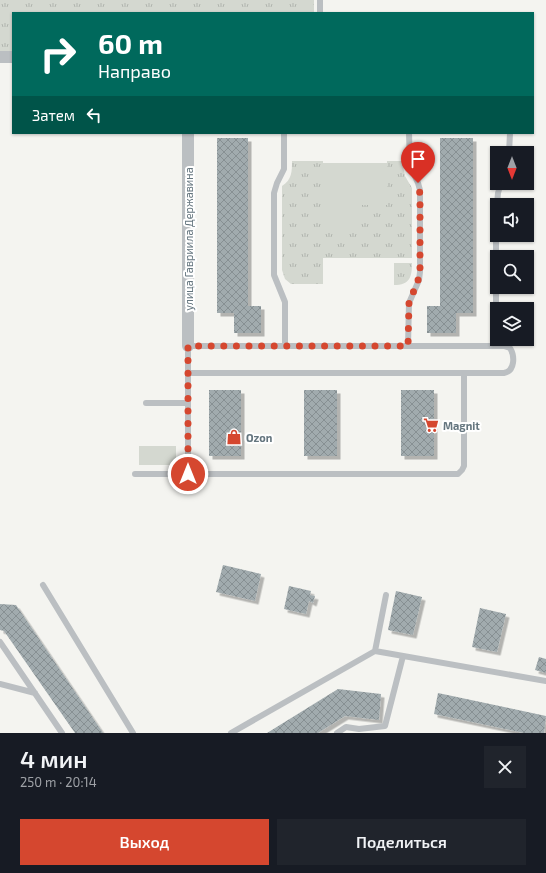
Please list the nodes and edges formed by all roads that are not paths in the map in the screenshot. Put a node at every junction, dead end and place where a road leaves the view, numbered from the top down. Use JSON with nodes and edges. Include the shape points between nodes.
{"nodes":[{"id":1,"x":320,"y":0,"type":"edge"},
{"id":2,"x":320,"y":12,"type":"edge"},
{"id":3,"x":0,"y":57,"type":"edge"},
{"id":4,"x":12,"y":57,"type":"edge"},
{"id":5,"x":188,"y":134,"type":"edge"},
{"id":6,"x":284,"y":134,"type":"edge"},
{"id":7,"x":409,"y":134,"type":"edge"},
{"id":8,"x":510,"y":134,"type":"edge"},
{"id":9,"x":509,"y":146,"type":"edge"},
{"id":10,"x":499,"y":190,"type":"edge"},
{"id":11,"x":496,"y":302,"type":"edge"},
{"id":12,"x":188,"y":346,"type":"junction"},
{"id":13,"x":285,"y":346,"type":"junction"},
{"id":14,"x":408,"y":346,"type":"junction"},
{"id":15,"x":490,"y":346,"type":"edge"},
{"id":16,"x":506,"y":346,"type":"edge"},
{"id":17,"x":188,"y":373,"type":"junction"},
{"id":18,"x":464,"y":373,"type":"junction"},
{"id":19,"x":146,"y":403,"type":"dead end"},
{"id":20,"x":188,"y":403,"type":"junction"},
{"id":21,"x":135,"y":474,"type":"dead end"},
{"id":22,"x":188,"y":474,"type":"junction"},
{"id":23,"x":43,"y":585,"type":"dead end"},
{"id":24,"x":386,"y":594,"type":"dead end"},
{"id":25,"x":0,"y":642,"type":"edge"},
{"id":26,"x":374,"y":651,"type":"junction"},
{"id":27,"x":403,"y":656,"type":"junction"},
{"id":28,"x":546,"y":681,"type":"edge"},
{"id":29,"x":0,"y":684,"type":"edge"},
{"id":30,"x":35,"y":693,"type":"junction"},
{"id":31,"x":62,"y":733,"type":"edge"},
{"id":32,"x":133,"y":733,"type":"edge"},
{"id":33,"x":231,"y":733,"type":"edge"},
{"id":34,"x":337,"y":733,"type":"edge"}],
"edges":[{"from":1,"to":2,"type":"lane"},
{"from":3,"to":4,"type":"street"},
{"from":5,"to":12,"type":"street","name":"улица Гавриила Державина"},
{"from":6,"to":13,"type":"lane","via":[[284,168],[275,190],[274,276],[285,302]]},
{"from":7,"to":14,"type":"lane","via":[[410,165],[420,190],[420,272],[409,303]]},
{"from":8,"to":9,"type":"lane"},
{"from":10,"to":11,"type":"lane","via":[[496,215]]},
{"from":12,"to":13,"type":"lane"},
{"from":12,"to":17,"type":"lane"},
{"from":13,"to":14,"type":"lane"},
{"from":14,"to":15,"type":"lane"},
{"from":16,"to":18,"type":"lane","via":[[511,350],[510,371]]},
{"from":17,"to":18,"type":"lane"},
{"from":17,"to":20,"type":"lane"},
{"from":18,"to":22,"type":"lane","via":[[464,466],[458,474]]},
{"from":19,"to":20,"type":"lane"},
{"from":20,"to":22,"type":"lane"},
{"from":21,"to":22,"type":"lane"},
{"from":23,"to":32,"type":"lane"},
{"from":24,"to":26,"type":"lane"},
{"from":25,"to":30,"type":"lane"},
{"from":26,"to":27,"type":"lane"},
{"from":26,"to":33,"type":"lane"},
{"from":27,"to":28,"type":"lane"},
{"from":27,"to":34,"type":"lane","via":[[385,726],[359,729],[346,727]]},
{"from":29,"to":30,"type":"lane"},
{"from":30,"to":31,"type":"lane"}]}
